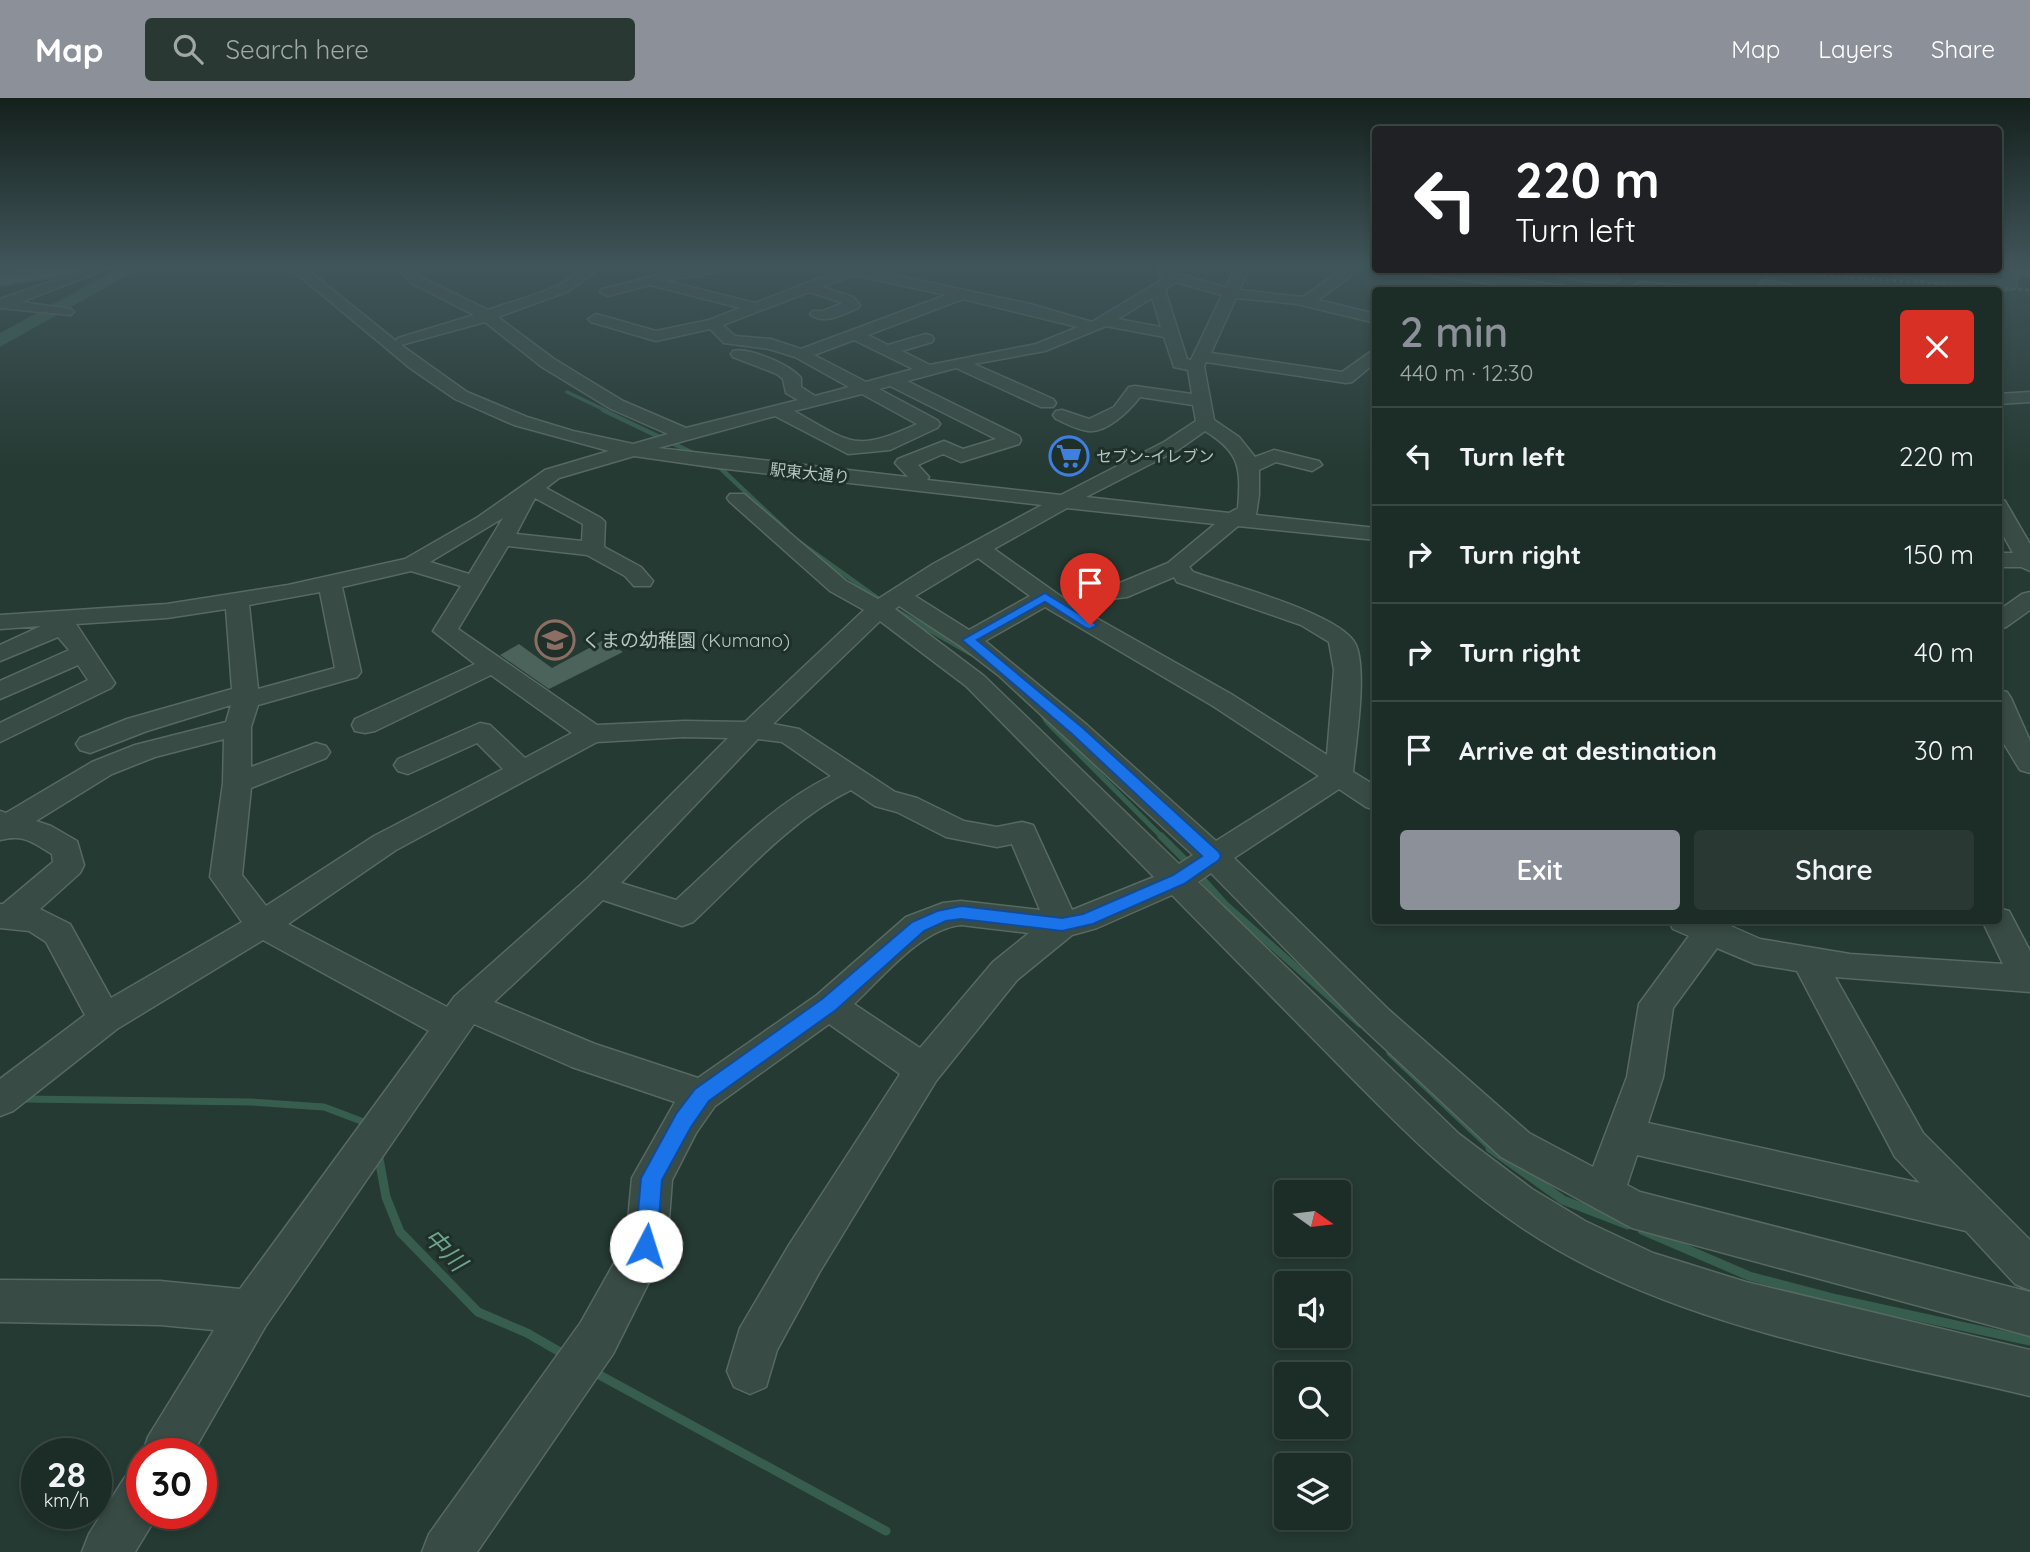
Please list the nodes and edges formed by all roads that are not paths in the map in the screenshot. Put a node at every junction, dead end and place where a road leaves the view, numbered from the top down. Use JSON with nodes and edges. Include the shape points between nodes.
{"nodes":[{"id":1,"x":1171,"y":334,"type":"edge"},
{"id":2,"x":380,"y":335,"type":"edge"},
{"id":3,"x":396,"y":335,"type":"edge"},
{"id":4,"x":424,"y":335,"type":"edge"},
{"id":5,"x":511,"y":335,"type":"edge"},
{"id":6,"x":724,"y":335,"type":"edge"},
{"id":7,"x":852,"y":335,"type":"edge"},
{"id":8,"x":856,"y":335,"type":"edge"},
{"id":9,"x":1060,"y":335,"type":"edge"},
{"id":10,"x":1076,"y":335,"type":"edge"},
{"id":11,"x":1211,"y":335,"type":"edge"},
{"id":12,"x":1069,"y":338,"type":"junction"},
{"id":13,"x":926,"y":339,"type":"dead end"},
{"id":14,"x":730,"y":340,"type":"junction"},
{"id":15,"x":404,"y":341,"type":"junction"},
{"id":16,"x":887,"y":350,"type":"junction"},
{"id":17,"x":1202,"y":354,"type":"junction"},
{"id":18,"x":801,"y":355,"type":"junction"},
{"id":19,"x":1372,"y":356,"type":"edge"},
{"id":20,"x":958,"y":363,"type":"junction"},
{"id":21,"x":928,"y":370,"type":"junction"},
{"id":22,"x":892,"y":380,"type":"junction"},
{"id":23,"x":865,"y":388,"type":"junction"},
{"id":24,"x":2011,"y":396,"type":"edge"},
{"id":25,"x":1202,"y":401,"type":"junction"},
{"id":26,"x":813,"y":402,"type":"junction"},
{"id":27,"x":1047,"y":403,"type":"dead end"},
{"id":28,"x":778,"y":410,"type":"junction"},
{"id":29,"x":1062,"y":415,"type":"dead end"},
{"id":30,"x":2030,"y":415,"type":"edge"},
{"id":31,"x":1205,"y":422,"type":"junction"},
{"id":32,"x":686,"y":435,"type":"junction"},
{"id":33,"x":638,"y":447,"type":"junction"},
{"id":34,"x":1312,"y":465,"type":"dead end"},
{"id":35,"x":1249,"y":467,"type":"junction"},
{"id":36,"x":919,"y":477,"type":"junction"},
{"id":37,"x":530,"y":487,"type":"junction"},
{"id":38,"x":737,"y":498,"type":"dead end"},
{"id":39,"x":1070,"y":498,"type":"junction"},
{"id":40,"x":2002,"y":512,"type":"edge"},
{"id":41,"x":1241,"y":514,"type":"junction"},
{"id":42,"x":1372,"y":525,"type":"edge"},
{"id":43,"x":1372,"y":533,"type":"edge"},
{"id":44,"x":502,"y":539,"type":"junction"},
{"id":45,"x":593,"y":549,"type":"junction"},
{"id":46,"x":980,"y":549,"type":"junction"},
{"id":47,"x":2002,"y":552,"type":"edge"},
{"id":48,"x":2028,"y":557,"type":"edge"},
{"id":49,"x":2002,"y":560,"type":"edge"},
{"id":50,"x":412,"y":564,"type":"junction"},
{"id":51,"x":1178,"y":567,"type":"junction"},
{"id":52,"x":642,"y":581,"type":"dead end"},
{"id":53,"x":330,"y":583,"type":"junction"},
{"id":54,"x":475,"y":583,"type":"junction"},
{"id":55,"x":2030,"y":599,"type":"edge"},
{"id":56,"x":237,"y":600,"type":"junction"},
{"id":57,"x":890,"y":601,"type":"junction"},
{"id":58,"x":1055,"y":603,"type":"junction"},
{"id":59,"x":2002,"y":619,"type":"edge"},
{"id":60,"x":66,"y":621,"type":"junction"},
{"id":61,"x":0,"y":622,"type":"edge"},
{"id":62,"x":968,"y":640,"type":"junction"},
{"id":63,"x":83,"y":653,"type":"junction"},
{"id":64,"x":0,"y":654,"type":"edge"},
{"id":65,"x":493,"y":665,"type":"junction"},
{"id":66,"x":0,"y":691,"type":"edge"},
{"id":67,"x":243,"y":707,"type":"junction"},
{"id":68,"x":2002,"y":708,"type":"edge"},
{"id":69,"x":365,"y":725,"type":"dead end"},
{"id":70,"x":752,"y":730,"type":"junction"},
{"id":71,"x":0,"y":734,"type":"edge"},
{"id":72,"x":591,"y":734,"type":"junction"},
{"id":73,"x":2014,"y":738,"type":"edge"},
{"id":74,"x":90,"y":744,"type":"dead end"},
{"id":75,"x":316,"y":752,"type":"dead end"},
{"id":76,"x":2030,"y":764,"type":"edge"},
{"id":77,"x":408,"y":765,"type":"dead end"},
{"id":78,"x":521,"y":770,"type":"junction"},
{"id":79,"x":1339,"y":776,"type":"junction"},
{"id":80,"x":853,"y":777,"type":"junction"},
{"id":81,"x":237,"y":783,"type":"junction"},
{"id":82,"x":1372,"y":797,"type":"edge"},
{"id":83,"x":3,"y":825,"type":"edge"},
{"id":84,"x":1213,"y":856,"type":"junction"},
{"id":85,"x":1178,"y":880,"type":"junction"},
{"id":86,"x":598,"y":887,"type":"junction"},
{"id":87,"x":5,"y":916,"type":"edge"},
{"id":88,"x":2000,"y":924,"type":"edge"},
{"id":89,"x":262,"y":925,"type":"junction"},
{"id":90,"x":1062,"y":925,"type":"junction"},
{"id":91,"x":1698,"y":926,"type":"edge"},
{"id":92,"x":1808,"y":960,"type":"junction"},
{"id":93,"x":2029,"y":979,"type":"edge"},
{"id":94,"x":829,"y":1005,"type":"junction"},
{"id":95,"x":459,"y":1016,"type":"junction"},
{"id":96,"x":105,"y":1019,"type":"junction"},
{"id":97,"x":923,"y":1070,"type":"junction"},
{"id":98,"x":702,"y":1095,"type":"junction"},
{"id":99,"x":0,"y":1100,"type":"edge"},
{"id":100,"x":1626,"y":1135,"type":"junction"},
{"id":101,"x":1604,"y":1193,"type":"junction"},
{"id":102,"x":1977,"y":1215,"type":"junction"},
{"id":103,"x":2030,"y":1269,"type":"edge"},
{"id":104,"x":0,"y":1301,"type":"edge"},
{"id":105,"x":250,"y":1311,"type":"junction"},
{"id":106,"x":2030,"y":1314,"type":"edge"},
{"id":107,"x":750,"y":1371,"type":"dead end"},
{"id":108,"x":2030,"y":1373,"type":"edge"},
{"id":109,"x":175,"y":1438,"type":"edge"},
{"id":110,"x":126,"y":1521,"type":"edge"},
{"id":111,"x":107,"y":1552,"type":"edge"},
{"id":112,"x":447,"y":1552,"type":"edge"}],
"edges":[{"from":1,"to":17,"type":"street","via":[[1180,363]]},
{"from":2,"to":33,"type":"street","name":"駅東大通り","via":[[434,379],[470,400],[584,440]]},
{"from":3,"to":15,"type":"street","name":"駅東大通り"},
{"from":4,"to":15,"type":"street"},
{"from":5,"to":32,"type":"street","via":[[617,405]]},
{"from":6,"to":14,"type":"street"},
{"from":7,"to":18,"type":"street"},
{"from":8,"to":16,"type":"street"},
{"from":9,"to":12,"type":"street"},
{"from":10,"to":12,"type":"street"},
{"from":11,"to":17,"type":"street"},
{"from":12,"to":20,"type":"street"},
{"from":13,"to":16,"type":"street"},
{"from":14,"to":18,"type":"street","via":[[771,344]]},
{"from":14,"to":26,"type":"street","via":[[713,350],[783,370],[792,378],[792,389]]},
{"from":15,"to":33,"type":"street","name":"駅東大通り","via":[[483,396],[526,414]]},
{"from":16,"to":21,"type":"street"},
{"from":17,"to":19,"type":"street","via":[[1346,378]]},
{"from":17,"to":25,"type":"street"},
{"from":18,"to":23,"type":"street"},
{"from":20,"to":21,"type":"street"},
{"from":20,"to":27,"type":"street"},
{"from":21,"to":22,"type":"street"},
{"from":22,"to":23,"type":"street"},
{"from":22,"to":36,"type":"street","via":[[1012,440],[961,456],[944,447],[905,463]]},
{"from":23,"to":26,"type":"street"},
{"from":23,"to":28,"type":"street","via":[[931,424],[883,446],[848,448]]},
{"from":24,"to":30,"type":"street"},
{"from":25,"to":29,"type":"street","via":[[1135,391],[1120,411],[1090,426]]},
{"from":25,"to":31,"type":"street"},
{"from":26,"to":28,"type":"street"},
{"from":28,"to":32,"type":"street"},
{"from":31,"to":35,"type":"street","via":[[1228,436]]},
{"from":31,"to":39,"type":"street","via":[[1171,446]]},
{"from":32,"to":33,"type":"street"},
{"from":33,"to":36,"type":"street","name":"駅東大通り"},
{"from":33,"to":37,"type":"street","via":[[552,474]]},
{"from":33,"to":39,"type":"street","name":"駅東大通り","via":[[709,461]]},
{"from":34,"to":35,"type":"street","via":[[1274,456]]},
{"from":35,"to":41,"type":"street"},
{"from":36,"to":39,"type":"street","name":"駅東大通り"},
{"from":37,"to":44,"type":"street"},
{"from":37,"to":45,"type":"street","via":[[594,522]]},
{"from":37,"to":50,"type":"street","via":[[485,521]]},
{"from":38,"to":57,"type":"street","via":[[838,586]]},
{"from":39,"to":41,"type":"street","name":"駅東大通り"},
{"from":39,"to":46,"type":"street"},
{"from":40,"to":48,"type":"street"},
{"from":41,"to":42,"type":"street","name":"駅東大通り"},
{"from":41,"to":43,"type":"street","name":"駅東大通り"},
{"from":41,"to":51,"type":"street"},
{"from":44,"to":45,"type":"street"},
{"from":44,"to":54,"type":"street"},
{"from":45,"to":52,"type":"street","via":[[615,565],[637,572]]},
{"from":46,"to":57,"type":"street"},
{"from":46,"to":58,"type":"street"},
{"from":47,"to":48,"type":"street"},
{"from":48,"to":49,"type":"street"},
{"from":50,"to":53,"type":"street"},
{"from":50,"to":54,"type":"street"},
{"from":51,"to":58,"type":"street","via":[[1119,592]]},
{"from":51,"to":79,"type":"street","via":[[1185,577],[1327,628],[1344,644],[1347,665]]},
{"from":53,"to":56,"type":"street"},
{"from":53,"to":67,"type":"street","via":[[348,672]]},
{"from":54,"to":65,"type":"street","via":[[445,631]]},
{"from":55,"to":59,"type":"street"},
{"from":56,"to":60,"type":"street"},
{"from":56,"to":67,"type":"street"},
{"from":57,"to":62,"type":"street"},
{"from":57,"to":70,"type":"street"},
{"from":57,"to":85,"type":"street"},
{"from":58,"to":62,"type":"street"},
{"from":58,"to":79,"type":"street","via":[[1222,700]]},
{"from":60,"to":61,"type":"street"},
{"from":60,"to":63,"type":"street"},
{"from":60,"to":64,"type":"street"},
{"from":62,"to":84,"type":"street","via":[[1077,731]]},
{"from":63,"to":66,"type":"street"},
{"from":63,"to":71,"type":"street","via":[[102,683]]},
{"from":65,"to":69,"type":"street"},
{"from":65,"to":72,"type":"street"},
{"from":67,"to":74,"type":"street","via":[[137,724]]},
{"from":67,"to":81,"type":"street"},
{"from":67,"to":83,"type":"street","via":[[102,768]]},
{"from":68,"to":73,"type":"street"},
{"from":70,"to":72,"type":"street"},
{"from":70,"to":80,"type":"street","via":[[789,735]]},
{"from":70,"to":86,"type":"street"},
{"from":72,"to":78,"type":"street"},
{"from":73,"to":76,"type":"street"},
{"from":75,"to":81,"type":"street"},
{"from":77,"to":78,"type":"street","via":[[480,732]]},
{"from":78,"to":89,"type":"street","via":[[384,843]]},
{"from":79,"to":82,"type":"street"},
{"from":79,"to":84,"type":"street"},
{"from":80,"to":86,"type":"street","via":[[814,796],[681,914]]},
{"from":80,"to":90,"type":"street","via":[[885,799],[957,830],[997,837],[1021,832]]},
{"from":81,"to":89,"type":"street","via":[[226,877]]},
{"from":83,"to":87,"type":"street","via":[[40,833],[66,849],[69,865]]},
{"from":84,"to":85,"type":"street"},
{"from":84,"to":101,"type":"street","via":[[1377,1020],[1515,1145]]},
{"from":85,"to":90,"type":"street"},
{"from":85,"to":108,"type":"street","via":[[1446,1146],[1490,1184],[1571,1235],[1652,1273],[1766,1309]]},
{"from":86,"to":95,"type":"street"},
{"from":87,"to":96,"type":"street","via":[[36,920],[58,933]]},
{"from":88,"to":93,"type":"street"},
{"from":89,"to":95,"type":"street"},
{"from":89,"to":96,"type":"street"},
{"from":90,"to":94,"type":"street","via":[[961,913],[943,915],[918,926]]},
{"from":90,"to":97,"type":"street","via":[[1004,971]]},
{"from":91,"to":92,"type":"street","via":[[1755,951]]},
{"from":91,"to":100,"type":"street","via":[[1656,1004],[1645,1077]]},
{"from":92,"to":93,"type":"street"},
{"from":92,"to":102,"type":"street","via":[[1909,1145]]},
{"from":94,"to":97,"type":"street"},
{"from":94,"to":98,"type":"street"},
{"from":95,"to":98,"type":"street"},
{"from":95,"to":105,"type":"street"},
{"from":96,"to":99,"type":"street"},
{"from":97,"to":107,"type":"street","via":[[804,1259],[756,1345]]},
{"from":98,"to":112,"type":"street","via":[[652,1178],[646,1246],[597,1338]]},
{"from":100,"to":101,"type":"street"},
{"from":100,"to":102,"type":"street"},
{"from":101,"to":106,"type":"street","via":[[1632,1209]]},
{"from":102,"to":103,"type":"street"},
{"from":104,"to":105,"type":"street","via":[[160,1303]]},
{"from":105,"to":109,"type":"street"},
{"from":110,"to":111,"type":"street"}]}
